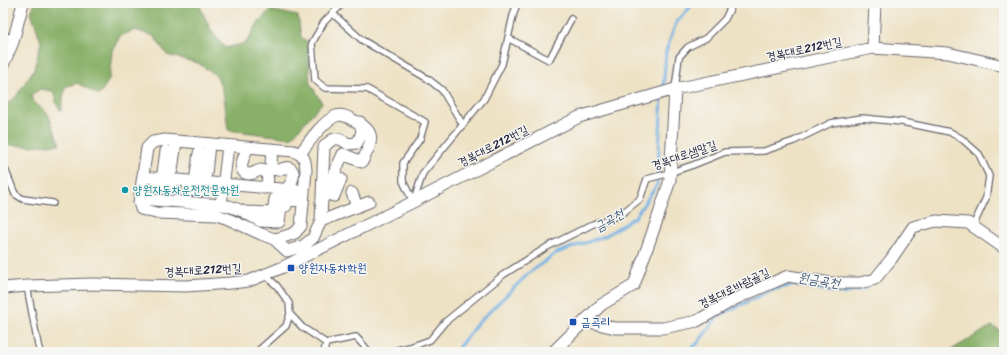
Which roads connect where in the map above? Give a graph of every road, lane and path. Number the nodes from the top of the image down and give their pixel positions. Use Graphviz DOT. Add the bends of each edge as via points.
graph roads {
  1 [pos="23,3"];
  2 [pos="342,3"];
  3 [pos="517,3"];
  4 [pos="733,3"];
  5 [pos="875,3"];
  6 [pos="332,13"];
  7 [pos="571,19"];
  8 [pos="3,34"];
  9 [pos="508,38"];
  10 [pos="13,40"];
  11 [pos="873,48"];
  12 [pos="3,65"];
  13 [pos="1003,65"];
  14 [pos="675,89"];
  15 [pos="360,122"];
  16 [pos="463,125"];
  17 [pos="176,142"];
  18 [pos="209,144"];
  19 [pos="228,146"];
  20 [pos="248,147"];
  21 [pos="273,150"];
  22 [pos="300,154"];
  23 [pos="3,164"];
  24 [pos="183,168"];
  25 [pos="668,174"];
  26 [pos="143,177"];
  27 [pos="223,184"];
  28 [pos="264,188"];
  29 [pos="286,190"];
  30 [pos="352,193"];
  31 [pos="323,198"];
  32 [pos="140,199"];
  33 [pos="303,200"];
  34 [pos="369,202"];
  35 [pos="413,202"];
  36 [pos="53,203"];
  37 [pos="221,205"];
  38 [pos="357,207"];
  39 [pos="321,221"];
  40 [pos="973,226"];
  41 [pos="274,239"];
  42 [pos="1004,248"];
  43 [pos="292,249"];
  44 [pos="295,261"];
  45 [pos="265,275"];
  46 [pos="27,286"];
  47 [pos="3,288"];
  48 [pos="290,314"];
  49 [pos="585,321"];
  50 [pos="326,343"];
  51 [pos="40,352"];
  52 [pos="258,352"];
  53 [pos="324,352"];
  54 [pos="368,352"];
  55 [pos="389,352"];
  56 [pos="553,352"];
  1 -- 10 [label="street"];
  2 -- 6 [label="lane"];
  3 -- 9 [label="lane"];
  4 -- 14 [label="lane" via="725,19 706,38 688,47 679,57"];
  5 -- 11 [label="street"];
  6 -- 16 [label="lane" via="362,40 442,90"];
  6 -- 35 [label="lane" via="312,43 314,80 325,88 367,89 425,122 420,139 403,163 402,180"];
  7 -- 9 [label="lane" via="549,60"];
  8 -- 10 [label="lane"];
  9 -- 16 [label="lane" via="502,64 484,99"];
  10 -- 12 [label="street"];
  11 -- 13 [label="street, 경복대로212번길" via="948,53"];
  11 -- 14 [label="street, 경복대로212번길"];
  14 -- 25 [label="street"];
  14 -- 35 [label="street, 경복대로212번길" via="579,117"];
  15 -- 22 [label="street" via="337,115 316,132"];
  15 -- 31 [label="street" via="362,136 356,143 348,144 336,138 324,147"];
  15 -- 31 [label="street" via="371,134 371,144 362,162 344,154"];
  16 -- 35 [label="lane" via="423,173"];
  17 -- 18 [label="street"];
  17 -- 24 [label="street"];
  17 -- 26 [label="street" via="153,142 147,148"];
  18 -- 19 [label="street"];
  18 -- 24 [label="street"];
  19 -- 20 [label="street"];
  19 -- 27 [label="street"];
  20 -- 21 [label="street"];
  20 -- 28 [label="street" via="242,169 248,174 263,171 268,178"];
  21 -- 22 [label="street" via="294,151"];
  21 -- 29 [label="street" via="270,164 272,167 278,170 286,167 293,171 294,175"];
  22 -- 33 [label="street" via="303,156 306,170"];
  23 -- 36 [label="lane" via="15,194 23,199"];
  24 -- 26 [label="street"];
  24 -- 27 [label="street"];
  25 -- 40 [label="lane, 경복대로샘말길" via="725,152 764,151 831,123 862,118 902,122 950,132 979,154 989,176 986,198"];
  25 -- 49 [label="street" via="670,180 658,220 634,285 601,305"];
  25 -- 55 [label="lane, 경복대로샘말길" via="647,179 640,199 620,215 593,224 547,247 503,275 445,322 430,340"];
  26 -- 32 [label="street"];
  27 -- 28 [label="street"];
  27 -- 37 [label="street"];
  28 -- 29 [label="street"];
  29 -- 33 [label="street"];
  30 -- 38 [label="street"];
  31 -- 39 [label="street"];
  32 -- 37 [label="street"];
  32 -- 41 [label="street" via="141,209 156,213 216,215"];
  33 -- 37 [label="street" via="281,206 279,222 260,221 245,212"];
  33 -- 41 [label="street" via="301,226 295,233"];
  34 -- 38 [label="street"];
  35 -- 44 [label="street, 경복대로212번길"];
  38 -- 39 [label="street"];
  39 -- 43 [label="street" via="313,238 303,246"];
  40 -- 42 [label="street, 경복대로바람골길"];
  40 -- 49 [label="street, 경복대로바람골길" via="968,223 936,221 913,227 875,279 860,283 788,276 735,299 697,321 664,328 615,328"];
  41 -- 43 [label="street" via="287,251"];
  43 -- 44 [label="street"];
  44 -- 45 [label="street, 경복대로212번길"];
  45 -- 46 [label="street, 경복대로212번길" via="249,281 186,286"];
  45 -- 48 [label="lane" via="289,303"];
  46 -- 47 [label="street, 경복대로212번길"];
  46 -- 51 [label="lane"];
  48 -- 50 [label="lane" via="302,327"];
  48 -- 52 [label="lane" via="286,326"];
  49 -- 56 [label="street"];
  50 -- 53 [label="lane"];
  50 -- 54 [label="lane" via="356,337"];
}
